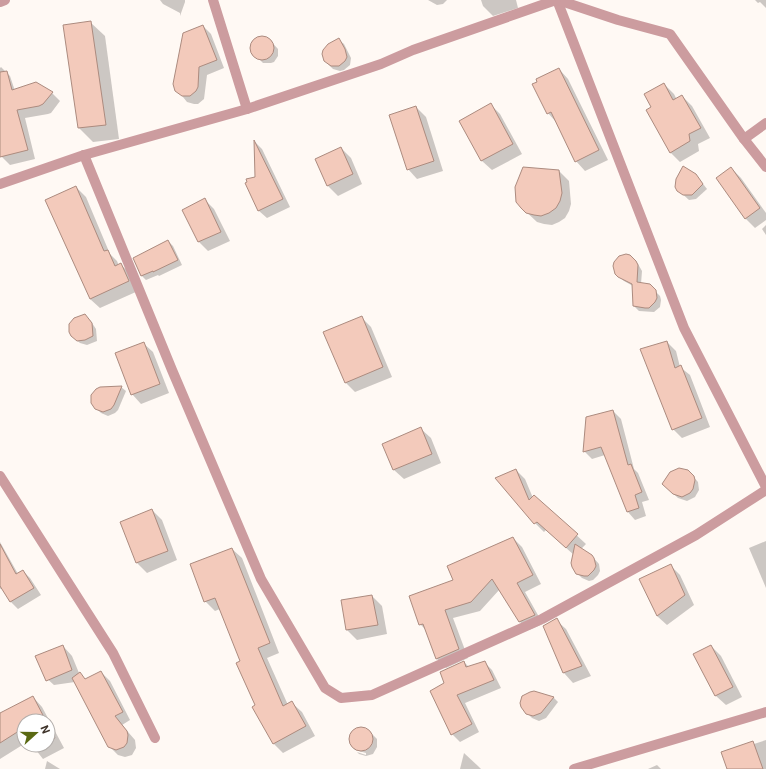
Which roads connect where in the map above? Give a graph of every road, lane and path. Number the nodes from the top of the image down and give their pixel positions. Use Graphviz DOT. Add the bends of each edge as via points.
graph roads {
  1 [pos="5,0"];
  2 [pos="213,0"];
  3 [pos="557,0"];
  4 [pos="0,2"];
  5 [pos="247,109"];
  6 [pos="766,123"];
  7 [pos="744,139"];
  8 [pos="84,155"];
  9 [pos="766,167"];
  10 [pos="0,184"];
  11 [pos="0,476"];
  12 [pos="766,488"];
  13 [pos="766,712"];
  14 [pos="155,738"];
  15 [pos="574,769"];
  1 -- 4 [label="street"];
  2 -- 5 [label="street"];
  3 -- 5 [label="street"];
  3 -- 7 [label="street" via="670,34"];
  3 -- 12 [label="street" via="684,328"];
  5 -- 8 [label="street"];
  6 -- 7 [label="street"];
  7 -- 9 [label="street"];
  8 -- 10 [label="street"];
  8 -- 12 [label="street" via="261,579 325,688 341,698 372,695 542,619 696,536"];
  11 -- 14 [label="street" via="113,652"];
  13 -- 15 [label="street"];
}
